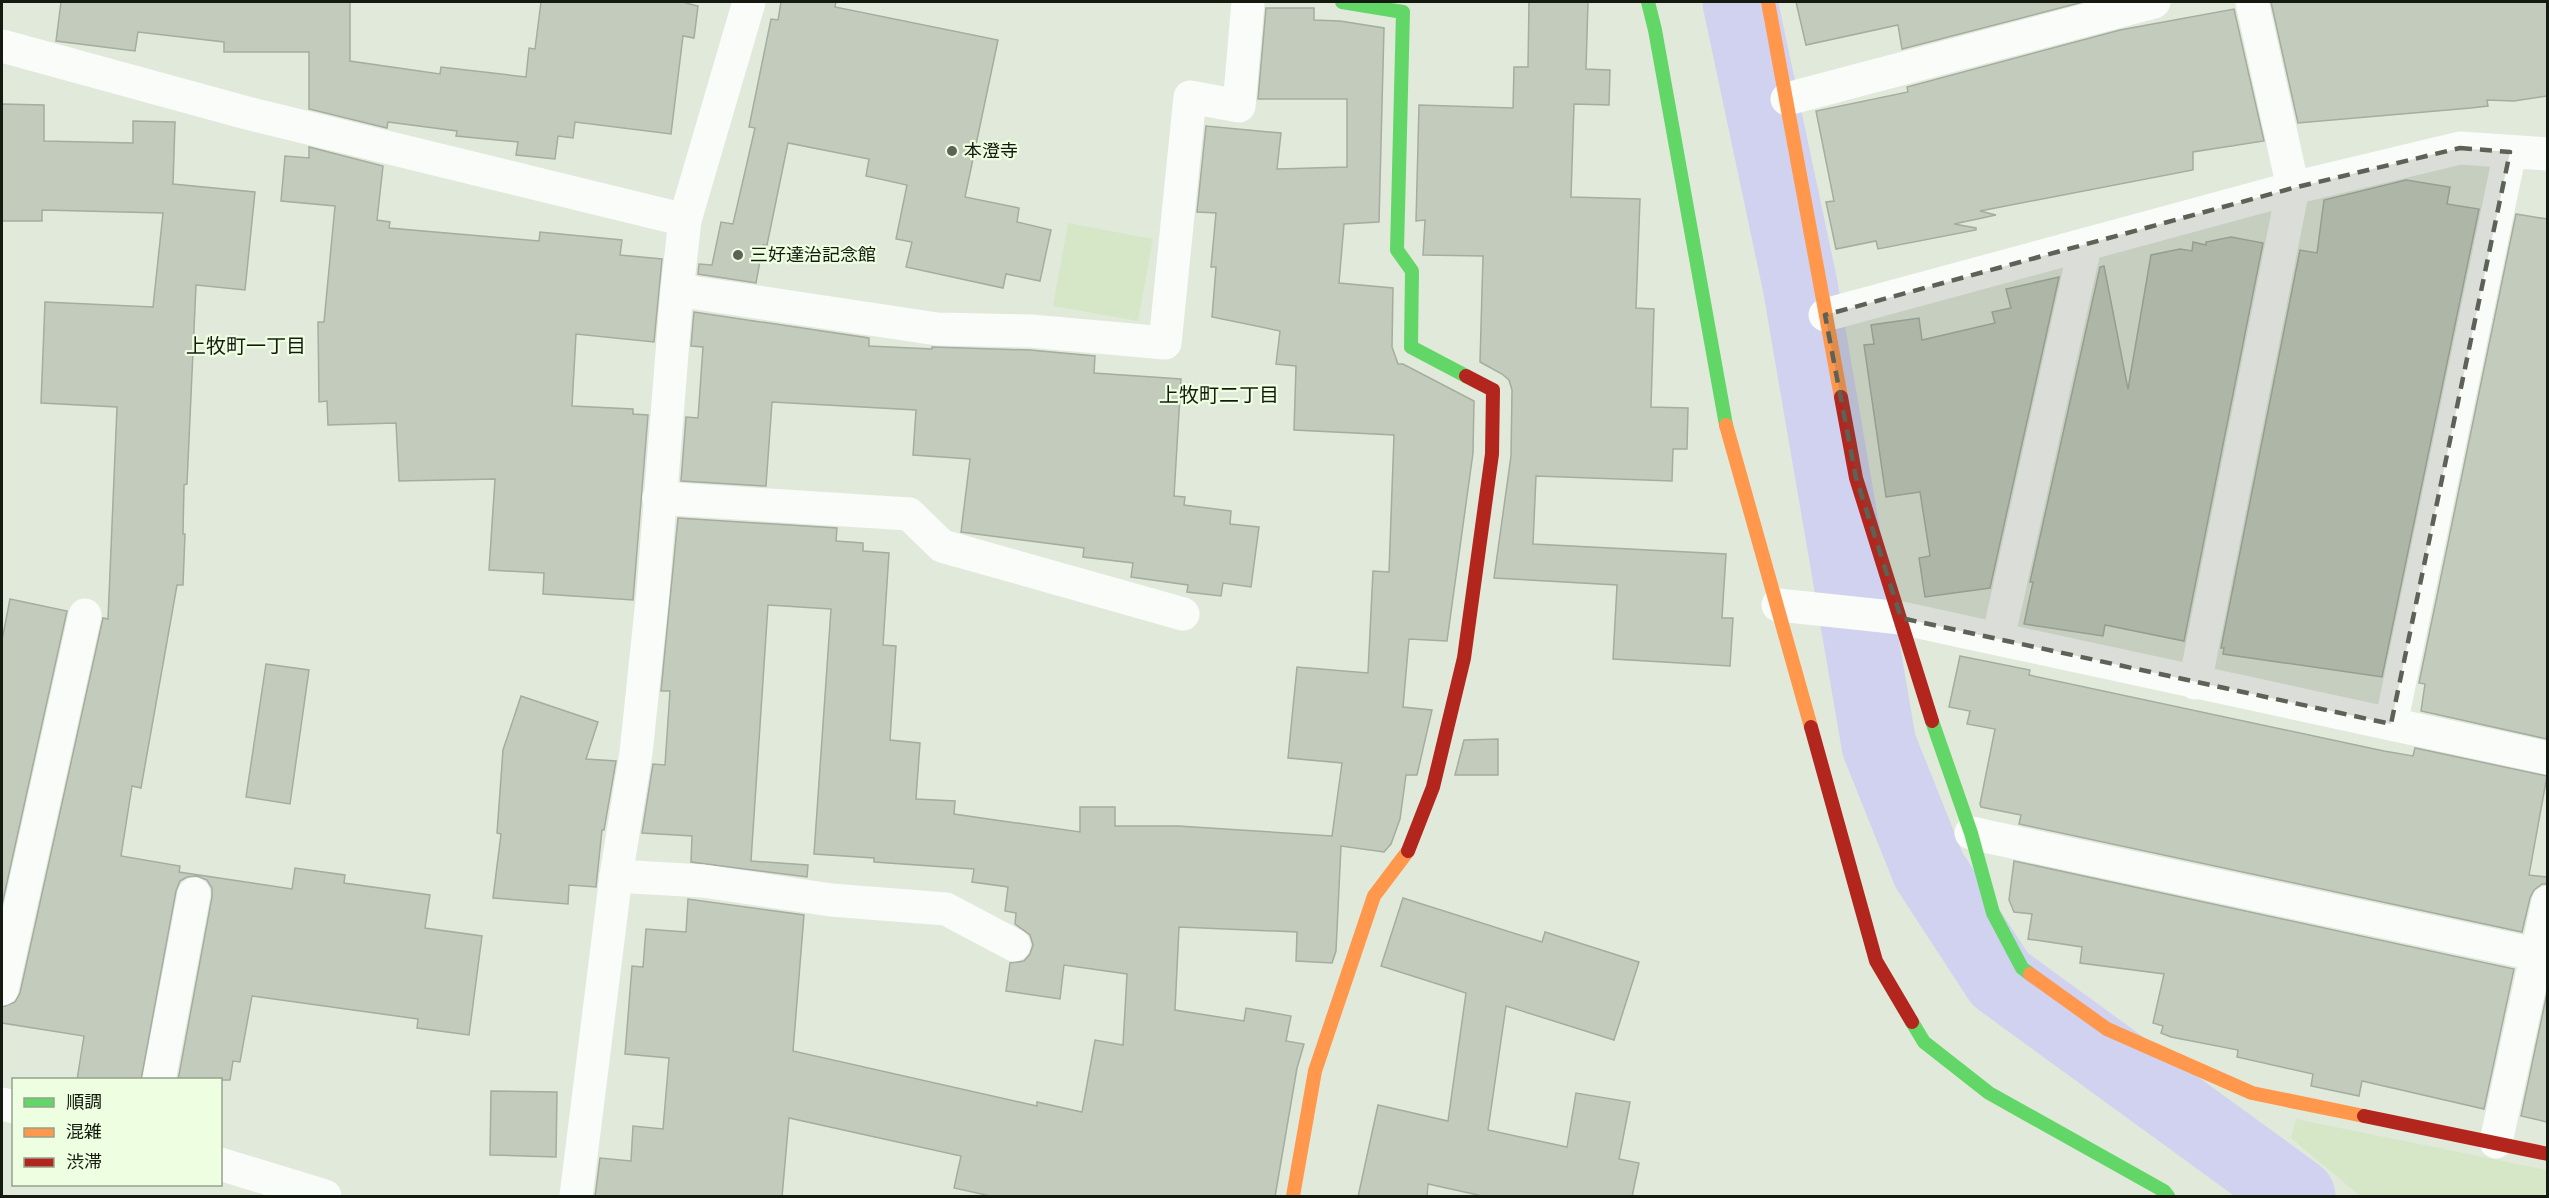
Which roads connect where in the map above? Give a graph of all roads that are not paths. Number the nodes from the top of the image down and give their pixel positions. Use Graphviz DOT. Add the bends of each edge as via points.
graph roads {
  1 [pos="745,2"];
  2 [pos="1248,2"];
  3 [pos="1342,2"];
  4 [pos="1648,2"];
  5 [pos="1768,2"];
  6 [pos="2154,2"];
  7 [pos="2252,2"];
  8 [pos="2,46"];
  9 [pos="1787,99"];
  10 [pos="2510,152"];
  11 [pos="2547,154"];
  12 [pos="2293,188"];
  13 [pos="685,220"];
  14 [pos="2085,246"];
  15 [pos="677,290"];
  16 [pos="1825,315"];
  17 [pos="659,498"];
  18 [pos="1778,605"];
  19 [pos="1183,614"];
  20 [pos="85,615"];
  21 [pos="1901,618"];
  22 [pos="1998,639"];
  23 [pos="2195,683"];
  24 [pos="2391,724"];
  25 [pos="2547,758"];
  26 [pos="1971,833"];
  27 [pos="616,876"];
  28 [pos="194,894"];
  29 [pos="2547,902"];
  30 [pos="1014,945"];
  31 [pos="2542,955"];
  32 [pos="2,989"];
  33 [pos="159,1078"];
  34 [pos="2496,1143"];
  35 [pos="2547,1154"];
  36 [pos="222,1165"];
  37 [pos="325,1197"];
  38 [pos="576,1197"];
  39 [pos="1293,1197"];
  40 [pos="2168,1197"];
  1 -- 13 [label="street"];
  2 -- 15 [label="street" via="1239,105 1190,97 1165,343 1031,331 937,329"];
  3 -- 39 [label="street" via="1403,12 1397,250 1412,272 1411,347 1493,390 1492,454 1464,658 1433,787 1407,853 1374,896 1315,1071"];
  4 -- 18 [label="street" via="1725,422"];
  5 -- 9 [label="street"];
  6 -- 9 [label="street"];
  7 -- 12 [label="street"];
  8 -- 13 [label="street" via="247,112"];
  9 -- 16 [label="street"];
  10 -- 11 [label="street"];
  10 -- 12 [label="street" via="2460,148"];
  10 -- 24 [label="street"];
  12 -- 14 [label="street"];
  12 -- 23 [label="street"];
  13 -- 15 [label="street"];
  14 -- 16 [label="street"];
  14 -- 22 [label="street"];
  15 -- 17 [label="street"];
  16 -- 21 [label="street" via="1856,478"];
  17 -- 19 [label="street" via="909,514 942,546"];
  17 -- 27 [label="street" via="636,753"];
  18 -- 21 [label="street"];
  18 -- 40 [label="street" via="1876,961 1924,1042 1989,1094 2164,1191"];
  20 -- 32 [label="street"];
  21 -- 22 [label="street"];
  21 -- 26 [label="street" via="1945,764"];
  22 -- 23 [label="street"];
  23 -- 24 [label="street"];
  24 -- 25 [label="street"];
  26 -- 31 [label="street"];
  26 -- 34 [label="street" via="1993,913 2022,968 2107,1029 2252,1094"];
  27 -- 30 [label="street" via="703,881 831,900 946,909"];
  27 -- 38 [label="street"];
  28 -- 33 [label="street"];
  29 -- 31 [label="street"];
  31 -- 34 [label="street"];
  34 -- 35 [label="street"];
  36 -- 37 [label="street"];
}
